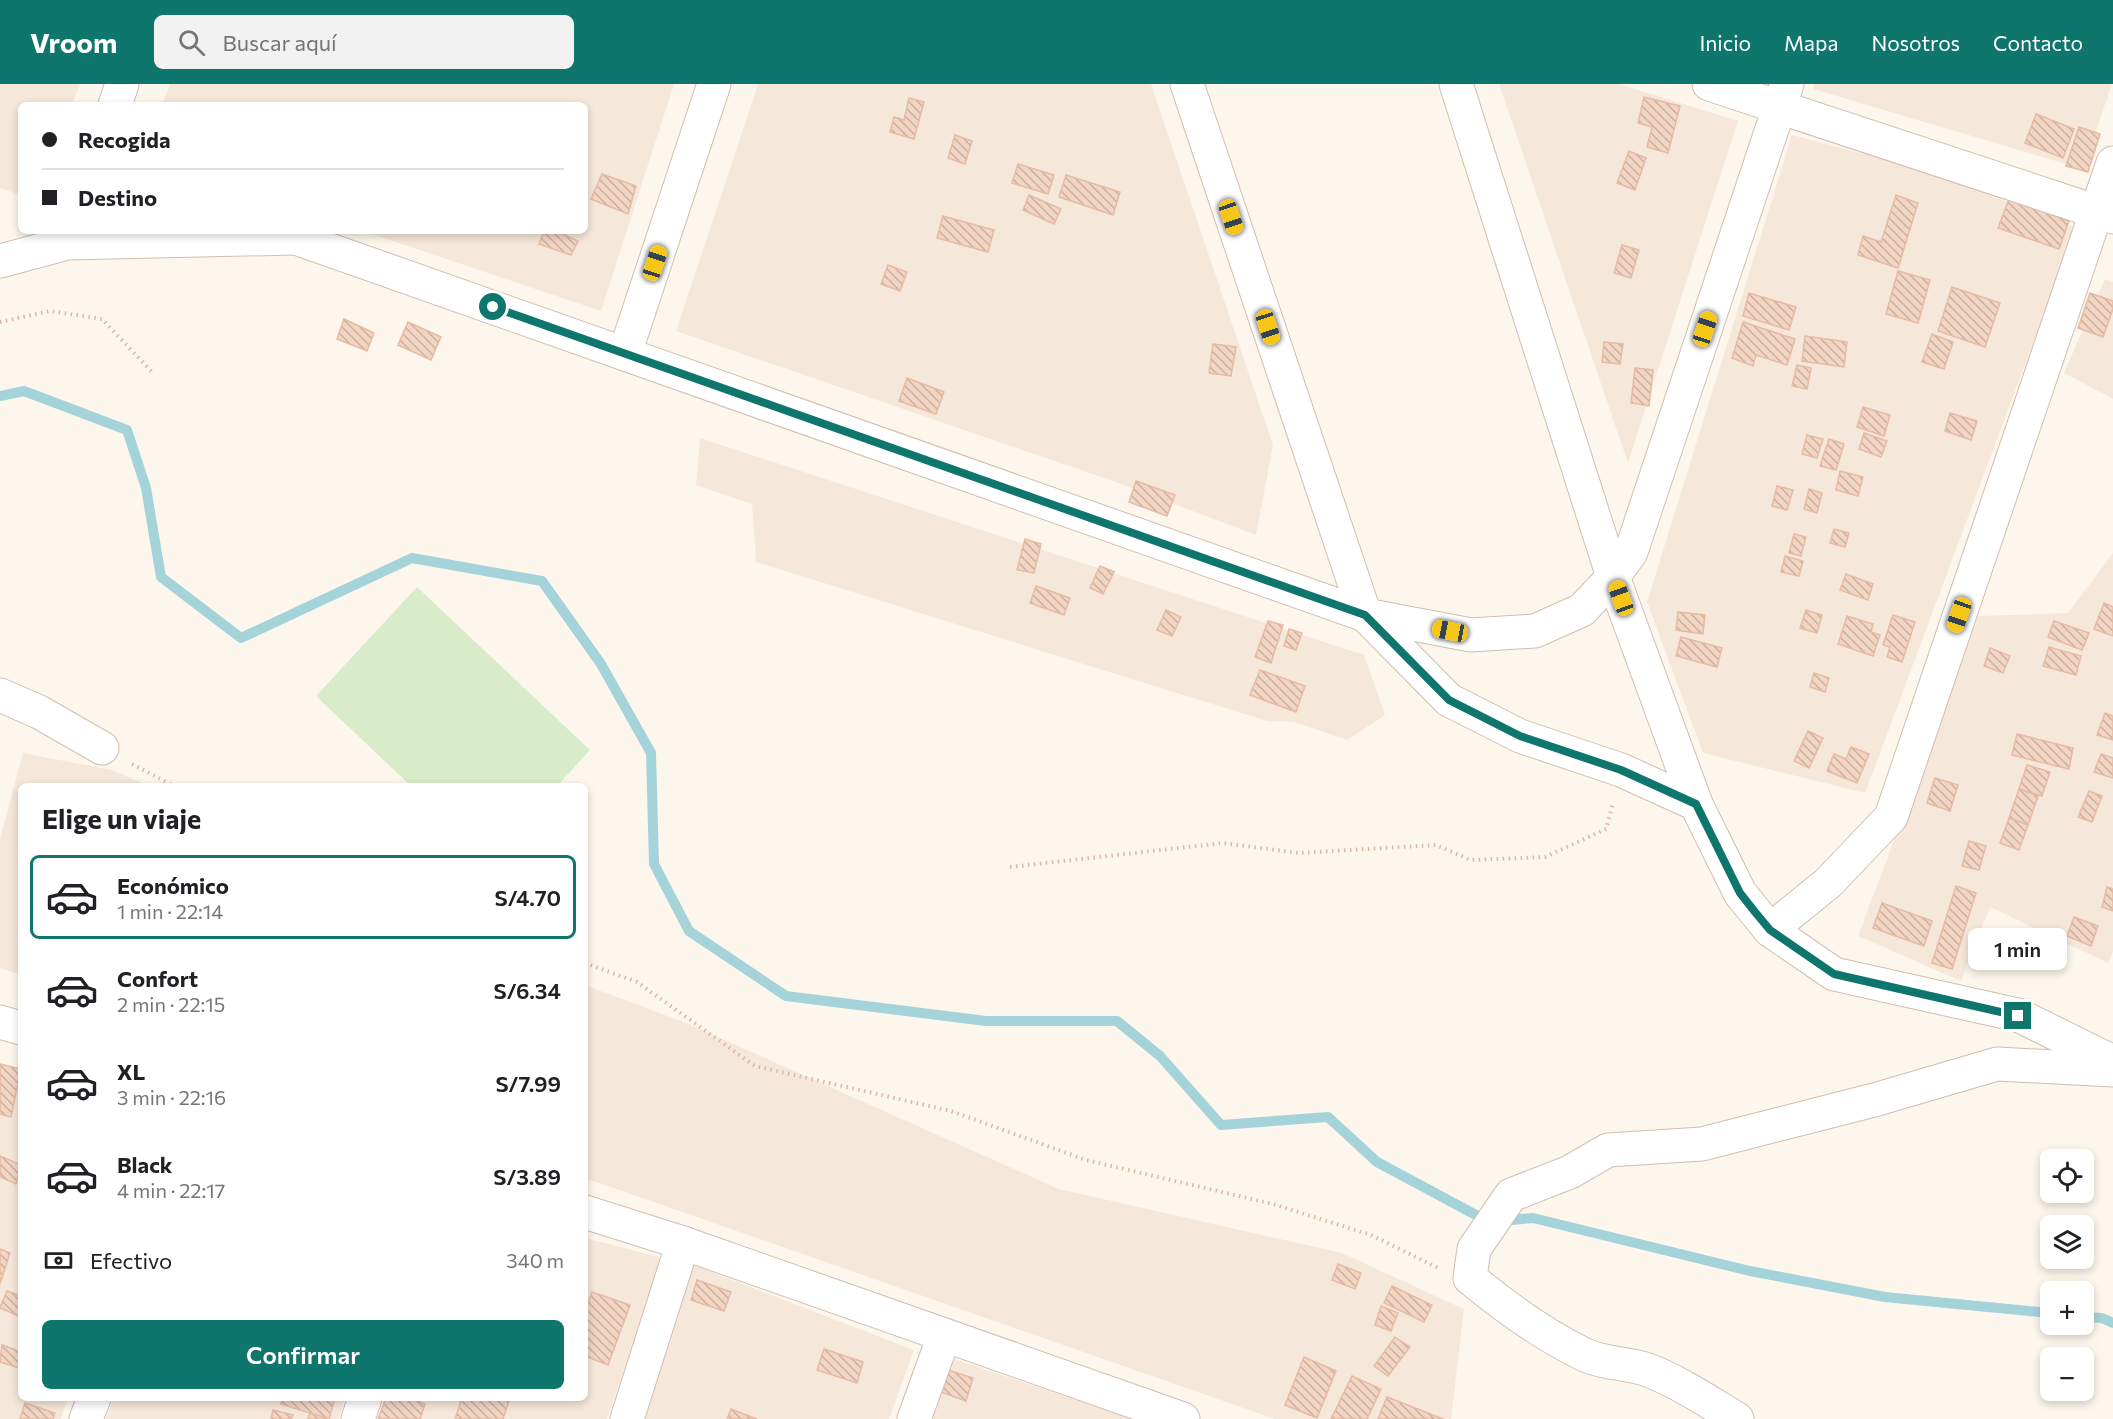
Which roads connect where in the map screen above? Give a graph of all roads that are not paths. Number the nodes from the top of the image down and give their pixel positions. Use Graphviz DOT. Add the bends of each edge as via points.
graph roads {
  1 [pos="122,84"];
  2 [pos="714,84"];
  3 [pos="1187,84"];
  4 [pos="1456,84"];
  5 [pos="1709,84"];
  6 [pos="1783,95"];
  7 [pos="116,102"];
  8 [pos="2113,163"];
  9 [pos="2105,215"];
  10 [pos="286,235"];
  11 [pos="69,237"];
  12 [pos="0,261"];
  13 [pos="625,353"];
  14 [pos="1613,577"];
  15 [pos="1365,615"];
  16 [pos="0,695"];
  17 [pos="102,748"];
  18 [pos="1696,804"];
  19 [pos="1770,930"];
  20 [pos="0,1022"];
  21 [pos="18,1027"];
  22 [pos="2113,1062"];
  23 [pos="2113,1070"];
  24 [pos="588,1213"];
  25 [pos="683,1244"];
  26 [pos="944,1336"];
  27 [pos="93,1401"];
  28 [pos="364,1401"];
  29 [pos="86,1419"];
  30 [pos="358,1419"];
  31 [pos="627,1419"];
  32 [pos="914,1419"];
  33 [pos="1183,1419"];
  34 [pos="1737,1419"];
  1 -- 7 [label="street"];
  2 -- 13 [label="street"];
  3 -- 15 [label="street"];
  4 -- 14 [label="street"];
  5 -- 6 [label="street"];
  6 -- 9 [label="street"];
  6 -- 14 [label="street" via="1631,552"];
  8 -- 9 [label="street"];
  9 -- 19 [label="street" via="1891,817 1828,883"];
  10 -- 11 [label="street"];
  10 -- 13 [label="street"];
  11 -- 12 [label="street"];
  13 -- 15 [label="street"];
  14 -- 15 [label="street" via="1582,610 1535,631 1471,635"];
  14 -- 18 [label="street"];
  15 -- 18 [label="street" via="1449,700 1520,736 1621,770"];
  16 -- 17 [label="street"];
  18 -- 19 [label="street" via="1740,893"];
  19 -- 22 [label="street" via="1834,974 2018,1016"];
  20 -- 21 [label="street"];
  23 -- 34 [label="street" via="1997,1064 1702,1144 1608,1150 1570,1172 1511,1195 1474,1249 1470,1278 1521,1319 1554,1339 1588,1356 1648,1371"];
  24 -- 25 [label="street"];
  25 -- 26 [label="street"];
  25 -- 31 [label="street"];
  26 -- 32 [label="street"];
  26 -- 33 [label="street"];
  27 -- 29 [label="street"];
  28 -- 30 [label="street"];
}
